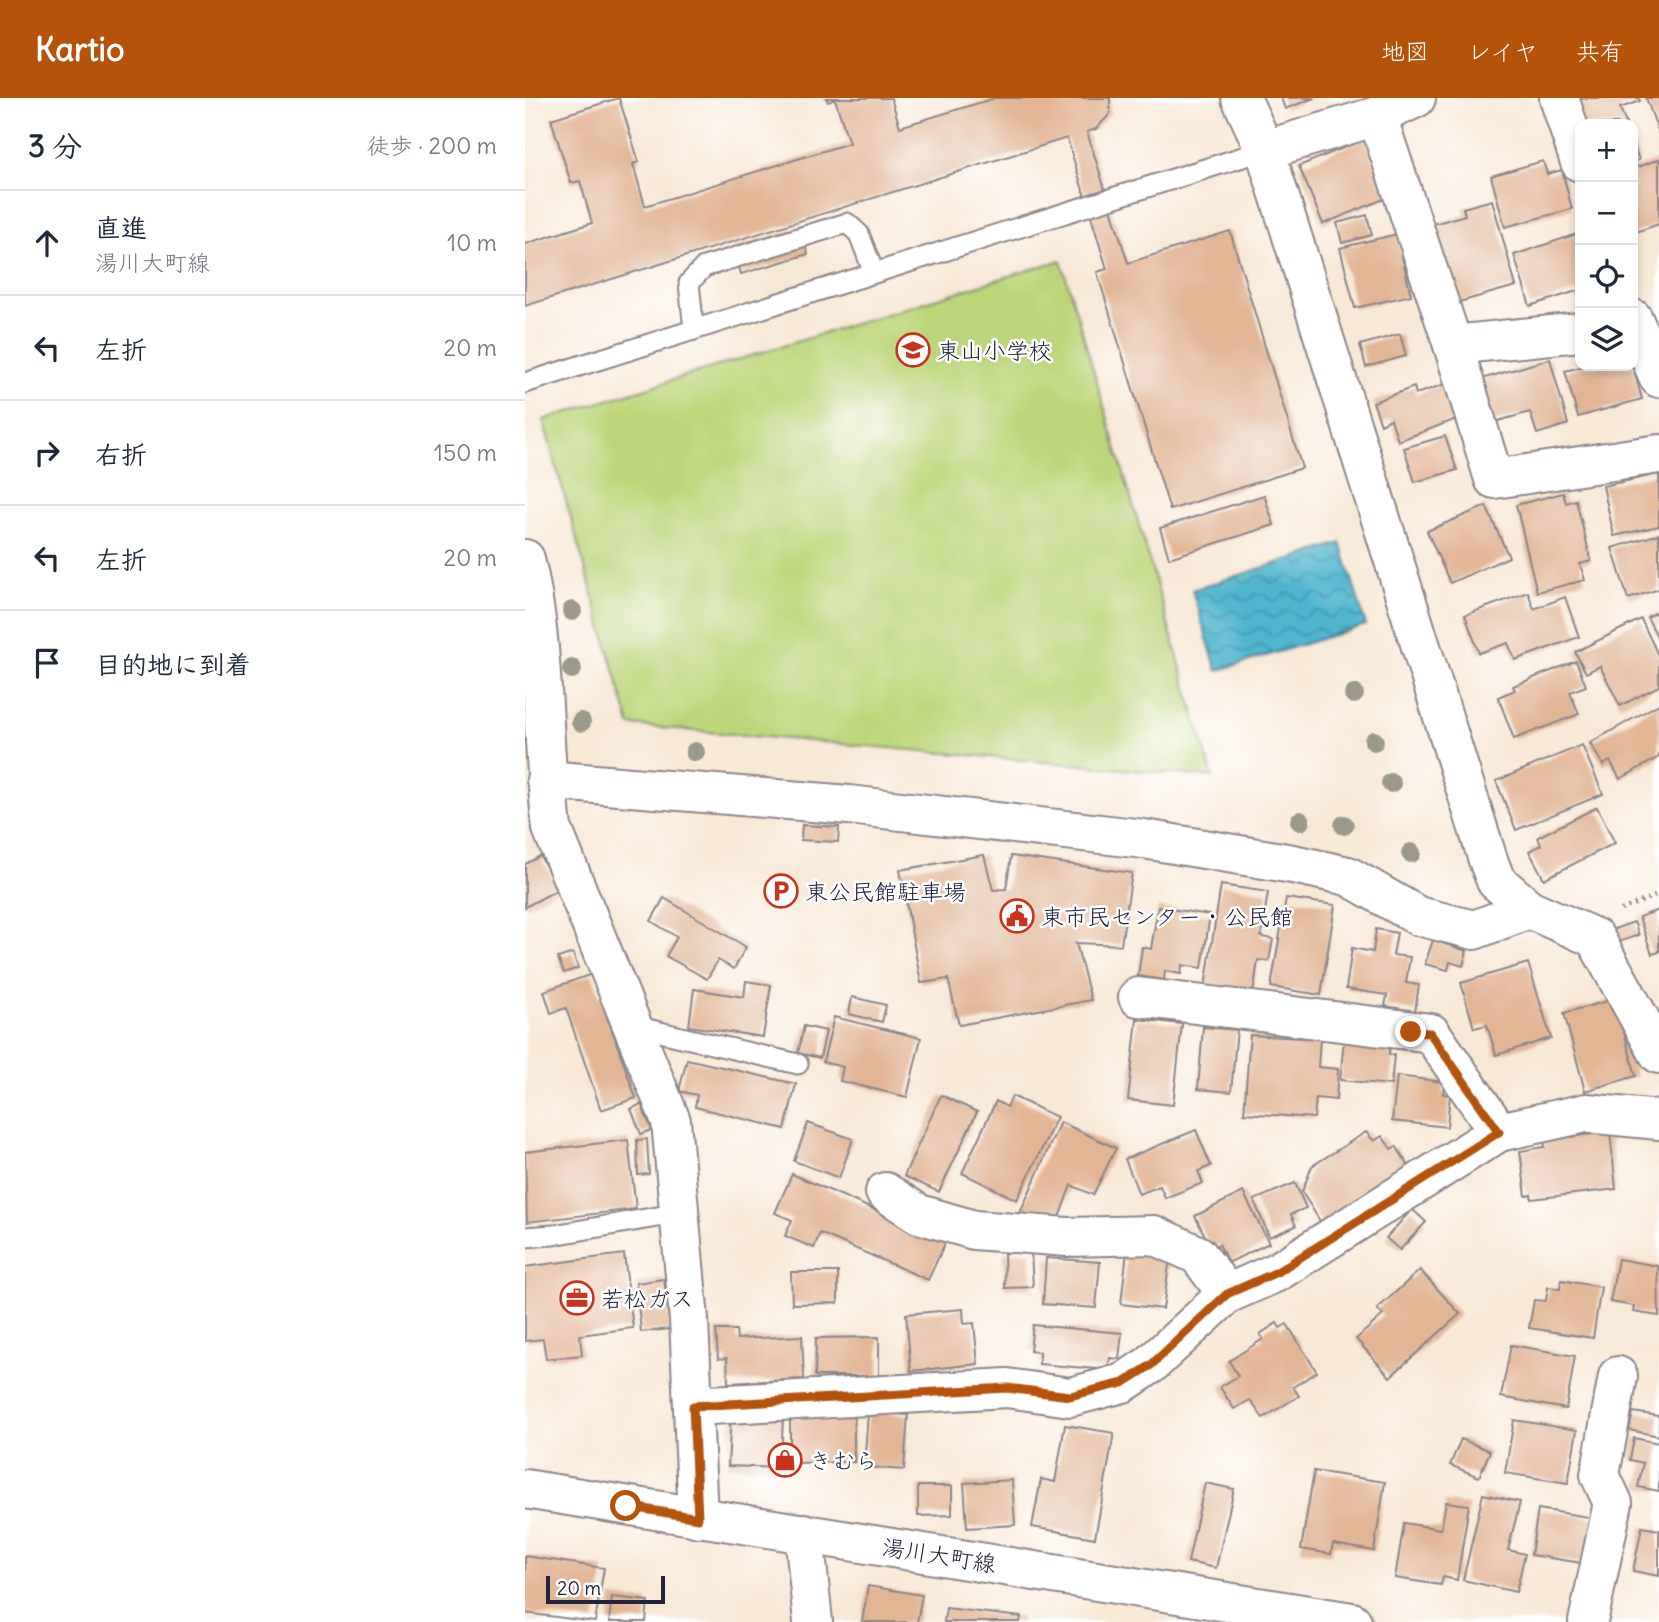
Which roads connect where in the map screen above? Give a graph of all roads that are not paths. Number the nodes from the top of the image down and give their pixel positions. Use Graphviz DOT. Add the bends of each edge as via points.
graph roads {
  1 [pos="1241,98"];
  2 [pos="1559,98"];
  3 [pos="1401,103"];
  4 [pos="1575,147"];
  5 [pos="1265,150"];
  6 [pos="874,273"];
  7 [pos="1640,323"];
  8 [pos="694,330"];
  9 [pos="1575,332"];
  10 [pos="1453,345"];
  11 [pos="1659,378"];
  12 [pos="525,383"];
  13 [pos="1659,454"];
  14 [pos="525,559"];
  15 [pos="546,780"];
  16 [pos="535,826"];
  17 [pos="1529,909"];
  18 [pos="1138,997"];
  19 [pos="634,1026"];
  20 [pos="1659,1054"];
  21 [pos="798,1064"];
  22 [pos="1659,1120"];
  23 [pos="1499,1132"];
  24 [pos="885,1192"];
  25 [pos="680,1213"];
  26 [pos="525,1237"];
  27 [pos="1227,1294"];
  28 [pos="1618,1376"];
  29 [pos="693,1406"];
  30 [pos="525,1489"];
  31 [pos="698,1518"];
  32 [pos="804,1533"];
  33 [pos="813,1622"];
  34 [pos="1352,1622"];
  35 [pos="1588,1622"];
  1 -- 5 [label="street"];
  2 -- 4 [label="street"];
  3 -- 5 [label="street"];
  3 -- 10 [label="street"];
  5 -- 6 [label="lane"];
  5 -- 17 [label="street" via="1488,860 1496,881"];
  6 -- 8 [label="lane"];
  6 -- 8 [label="lane" via="859,234 847,223 704,267 689,283"];
  7 -- 11 [label="street"];
  8 -- 12 [label="lane"];
  9 -- 10 [label="street"];
  10 -- 13 [label="street" via="1494,479"];
  14 -- 15 [label="street" via="534,598"];
  15 -- 16 [label="street"];
  15 -- 17 [label="street" via="849,805 1144,839 1348,876 1418,916 1474,930"];
  16 -- 19 [label="street"];
  17 -- 20 [label="street" via="1595,938"];
  18 -- 23 [label="street" via="1430,1033"];
  19 -- 21 [label="lane"];
  19 -- 25 [label="street" via="671,1121"];
  22 -- 23 [label="street" via="1586,1113"];
  23 -- 27 [label="street" via="1277,1272"];
  24 -- 27 [label="street" via="919,1214 974,1230 1067,1237 1154,1235 1198,1255"];
  25 -- 26 [label="lane"];
  25 -- 29 [label="street"];
  27 -- 29 [label="street" via="1150,1366 1123,1383 1070,1396 1007,1388"];
  28 -- 35 [label="street" via="1600,1475 1613,1503"];
  29 -- 31 [label="street"];
  30 -- 31 [label="street, 湯川大町線"];
  31 -- 32 [label="street, 湯川大町線"];
  32 -- 33 [label="street"];
  32 -- 34 [label="street, 湯川大町線"];
}
